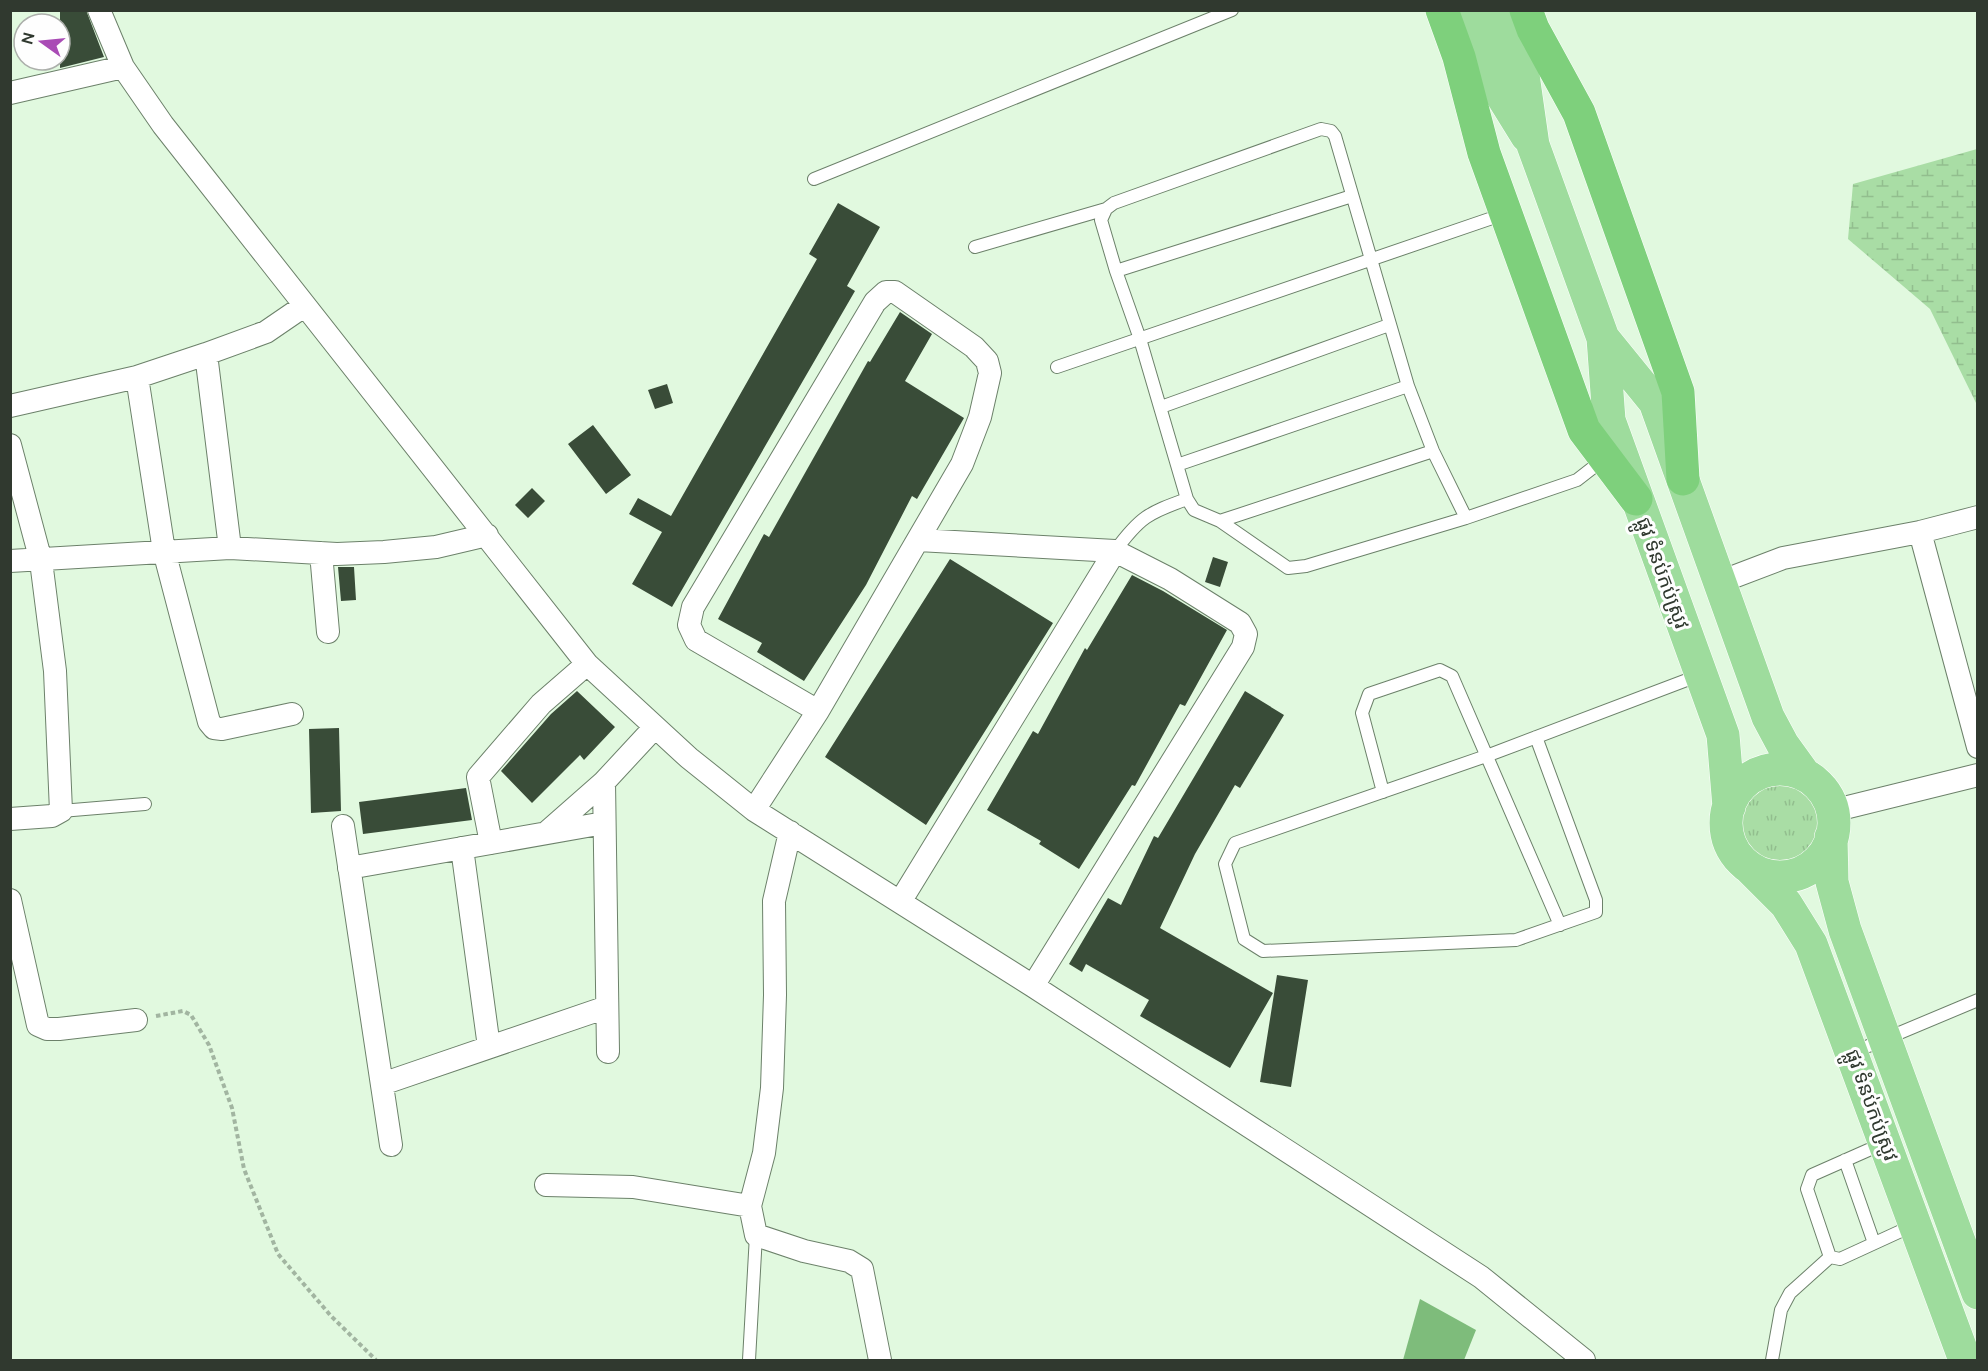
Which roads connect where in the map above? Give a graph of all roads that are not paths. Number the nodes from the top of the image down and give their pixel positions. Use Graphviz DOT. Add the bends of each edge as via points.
graph roads {
  1 [pos="99,10"];
  2 [pos="1232,10"];
  3 [pos="1442,10"];
  4 [pos="1468,10"];
  5 [pos="1499,10"];
  6 [pos="1526,10"];
  7 [pos="123,67"];
  8 [pos="10,93"];
  9 [pos="1533,145"];
  10 [pos="814,179"];
  11 [pos="1352,195"];
  12 [pos="1106,209"];
  13 [pos="1505,214"];
  14 [pos="975,248"];
  15 [pos="1372,258"];
  16 [pos="1116,270"];
  17 [pos="304,306"];
  18 [pos="1389,325"];
  19 [pos="1603,338"];
  20 [pos="1140,339"];
  21 [pos="206,354"];
  22 [pos="1058,367"];
  23 [pos="137,376"];
  24 [pos="1408,386"];
  25 [pos="10,406"];
  26 [pos="1161,407"];
  27 [pos="10,445"];
  28 [pos="1432,451"];
  29 [pos="1605,458"];
  30 [pos="1177,465"];
  31 [pos="1683,479"];
  32 [pos="1187,499"];
  33 [pos="1636,499"];
  34 [pos="1466,518"];
  35 [pos="1977,518"];
  36 [pos="1220,521"];
  37 [pos="1920,532"];
  38 [pos="487,535"];
  39 [pos="918,540"];
  40 [pos="230,548"];
  41 [pos="164,551"];
  42 [pos="1115,551"];
  43 [pos="321,553"];
  44 [pos="10,561"];
  45 [pos="41,561"];
  46 [pos="1720,582"];
  47 [pos="328,632"];
  48 [pos="587,664"];
  49 [pos="1701,675"];
  50 [pos="818,711"];
  51 [pos="292,714"];
  52 [pos="655,727"];
  53 [pos="1536,737"];
  54 [pos="1977,747"];
  55 [pos="1489,756"];
  56 [pos="1804,774"];
  57 [pos="1977,775"];
  58 [pos="604,782"];
  59 [pos="1383,792"];
  60 [pos="145,804"];
  61 [pos="1729,807"];
  62 [pos="754,810"];
  63 [pos="61,811"];
  64 [pos="10,819"];
  65 [pos="604,823"];
  66 [pos="1832,824"];
  67 [pos="343,826"];
  68 [pos="790,832"];
  69 [pos="546,833"];
  70 [pos="491,843"];
  71 [pos="462,848"];
  72 [pos="1749,867"];
  73 [pos="349,868"];
  74 [pos="10,900"];
  75 [pos="900,902"];
  76 [pos="1560,924"];
  77 [pos="1033,986"];
  78 [pos="1977,999"];
  79 [pos="608,1007"];
  80 [pos="136,1020"];
  81 [pos="1885,1039"];
  82 [pos="489,1047"];
  83 [pos="608,1052"];
  84 [pos="1852,1052"];
  85 [pos="382,1084"];
  86 [pos="1886,1142"];
  87 [pos="391,1145"];
  88 [pos="1845,1160"];
  89 [pos="546,1185"];
  90 [pos="750,1206"];
  91 [pos="1915,1224"];
  92 [pos="756,1235"];
  93 [pos="1874,1243"];
  94 [pos="1830,1257"];
  95 [pos="1977,1293"];
  96 [pos="749,1360"];
  97 [pos="880,1360"];
  98 [pos="1584,1360"];
  99 [pos="1772,1360"];
  100 [pos="1965,1360"];
  1 -- 7 [label="street"];
  2 -- 10 [label="lane"];
  3 -- 13 [label="highway"];
  4 -- 9 [label="main road, ផ្លូវ ទំនប់កប់ស្រូវ" via="1496,86"];
  5 -- 9 [label="main road, ផ្លូវ ទំនប់កប់ស្រូវ" via="1523,75"];
  6 -- 31 [label="highway" via="1579,113 1678,392"];
  7 -- 8 [label="street"];
  7 -- 17 [label="street" via="163,125"];
  9 -- 19 [label="main road, ផ្លូវ ទំនប់កប់ស្រូវ"];
  11 -- 12 [label="lane" via="1335,136 1321,129"];
  11 -- 15 [label="lane"];
  11 -- 16 [label="lane"];
  12 -- 14 [label="lane"];
  12 -- 16 [label="lane" via="1101,219"];
  13 -- 15 [label="lane"];
  13 -- 29 [label="highway" via="1584,430"];
  15 -- 18 [label="lane"];
  15 -- 20 [label="lane"];
  16 -- 20 [label="lane"];
  17 -- 21 [label="street" via="266,332"];
  17 -- 38 [label="street"];
  18 -- 24 [label="lane"];
  18 -- 26 [label="lane"];
  19 -- 31 [label="main road, ផ្លូវ ទំនប់កប់ស្រូវ" via="1656,402"];
  19 -- 33 [label="main road, ផ្លូវ ទំនប់កប់ស្រូវ" via="1609,420"];
  20 -- 22 [label="lane"];
  20 -- 26 [label="lane"];
  21 -- 23 [label="street"];
  21 -- 40 [label="street"];
  23 -- 25 [label="street"];
  23 -- 41 [label="street"];
  24 -- 28 [label="lane"];
  24 -- 30 [label="lane"];
  26 -- 30 [label="lane"];
  27 -- 45 [label="street"];
  28 -- 34 [label="lane"];
  28 -- 36 [label="lane"];
  29 -- 33 [label="highway"];
  29 -- 34 [label="lane" via="1577,480"];
  30 -- 32 [label="lane"];
  31 -- 46 [label="main road, ផ្លូវ ទំនប់កប់ស្រូវ"];
  32 -- 36 [label="lane" via="1194,510"];
  32 -- 42 [label="lane" via="1152,512 1136,523"];
  33 -- 49 [label="main road, ផ្លូវ ទំនប់កប់ស្រូវ"];
  34 -- 36 [label="lane" via="1288,568"];
  35 -- 37 [label="street"];
  37 -- 46 [label="street" via="1783,558"];
  37 -- 54 [label="street"];
  38 -- 43 [label="street" via="436,547"];
  38 -- 48 [label="street"];
  39 -- 42 [label="street"];
  39 -- 50 [label="street"];
  39 -- 50 [label="street" via="962,464 980,417 990,374 987,361 974,347 895,292 886,292 875,302 699,597 688,625 696,640"];
  40 -- 41 [label="street"];
  40 -- 43 [label="street"];
  41 -- 45 [label="street"];
  41 -- 51 [label="street" via="209,722 222,729"];
  42 -- 75 [label="street"];
  42 -- 77 [label="street" via="1170,579 1240,623 1246,634 1243,647"];
  43 -- 47 [label="street"];
  44 -- 45 [label="street"];
  45 -- 63 [label="street" via="55,671"];
  46 -- 56 [label="main road, ផ្លូវ ទំនប់កប់ស្រូវ" via="1768,717"];
  48 -- 52 [label="street"];
  48 -- 70 [label="street" via="542,704 478,777"];
  49 -- 53 [label="lane"];
  49 -- 61 [label="main road, ផ្លូវ ទំនប់កប់ស្រូវ" via="1723,735"];
  50 -- 62 [label="street"];
  52 -- 58 [label="street"];
  52 -- 62 [label="street"];
  53 -- 55 [label="lane"];
  53 -- 76 [label="lane" via="1598,907 1596,912"];
  55 -- 59 [label="lane"];
  55 -- 59 [label="lane" via="1452,676 1440,670 1370,694 1362,713"];
  55 -- 76 [label="lane"];
  56 -- 61 [label="main road" via="1778,769 1764,771 1742,785"];
  56 -- 66 [label="main road" via="1826,793"];
  57 -- 66 [label="street"];
  58 -- 65 [label="street"];
  58 -- 69 [label="street"];
  59 -- 76 [label="lane" via="1235,843 1225,864 1244,939 1263,951 1516,940"];
  60 -- 63 [label="lane"];
  61 -- 72 [label="main road" via="1728,834 1733,848"];
  62 -- 68 [label="street"];
  63 -- 64 [label="street" via="52,816"];
  65 -- 69 [label="street"];
  65 -- 79 [label="street"];
  66 -- 72 [label="main road" via="1821,859 1800,874 1778,878"];
  66 -- 81 [label="main road, ផ្លូវ ទំនប់កប់ស្រូវ" via="1832,882"];
  67 -- 73 [label="street"];
  68 -- 75 [label="street"];
  68 -- 90 [label="street" via="774,901 772,1088 764,1153"];
  69 -- 70 [label="street"];
  70 -- 71 [label="street"];
  71 -- 73 [label="street"];
  71 -- 82 [label="street"];
  72 -- 84 [label="main road, ផ្លូវ ទំនប់កប់ស្រូវ" via="1786,904 1811,944"];
  73 -- 85 [label="street"];
  74 -- 80 [label="street" via="38,1025 59,1029"];
  75 -- 77 [label="street"];
  77 -- 98 [label="street" via="1481,1277"];
  78 -- 81 [label="lane"];
  79 -- 82 [label="street"];
  79 -- 83 [label="street"];
  81 -- 84 [label="lane"];
  81 -- 95 [label="main road, ផ្លូវ ទំនប់កប់ស្រូវ"];
  82 -- 85 [label="street"];
  84 -- 86 [label="main road, ផ្លូវ ទំនប់កប់ស្រូវ"];
  85 -- 87 [label="street"];
  86 -- 88 [label="lane"];
  86 -- 91 [label="main road, ផ្លូវ ទំនប់កប់ស្រូវ"];
  88 -- 93 [label="lane"];
  88 -- 94 [label="lane" via="1812,1175 1807,1190"];
  89 -- 90 [label="street" via="633,1187"];
  90 -- 92 [label="street"];
  91 -- 93 [label="lane"];
  91 -- 100 [label="main road, ផ្លូវ ទំនប់កប់ស្រូវ"];
  92 -- 96 [label="lane"];
  92 -- 97 [label="street" via="849,1261 862,1269"];
  93 -- 94 [label="lane" via="1840,1259"];
  94 -- 99 [label="lane" via="1790,1293 1781,1310"];
}
